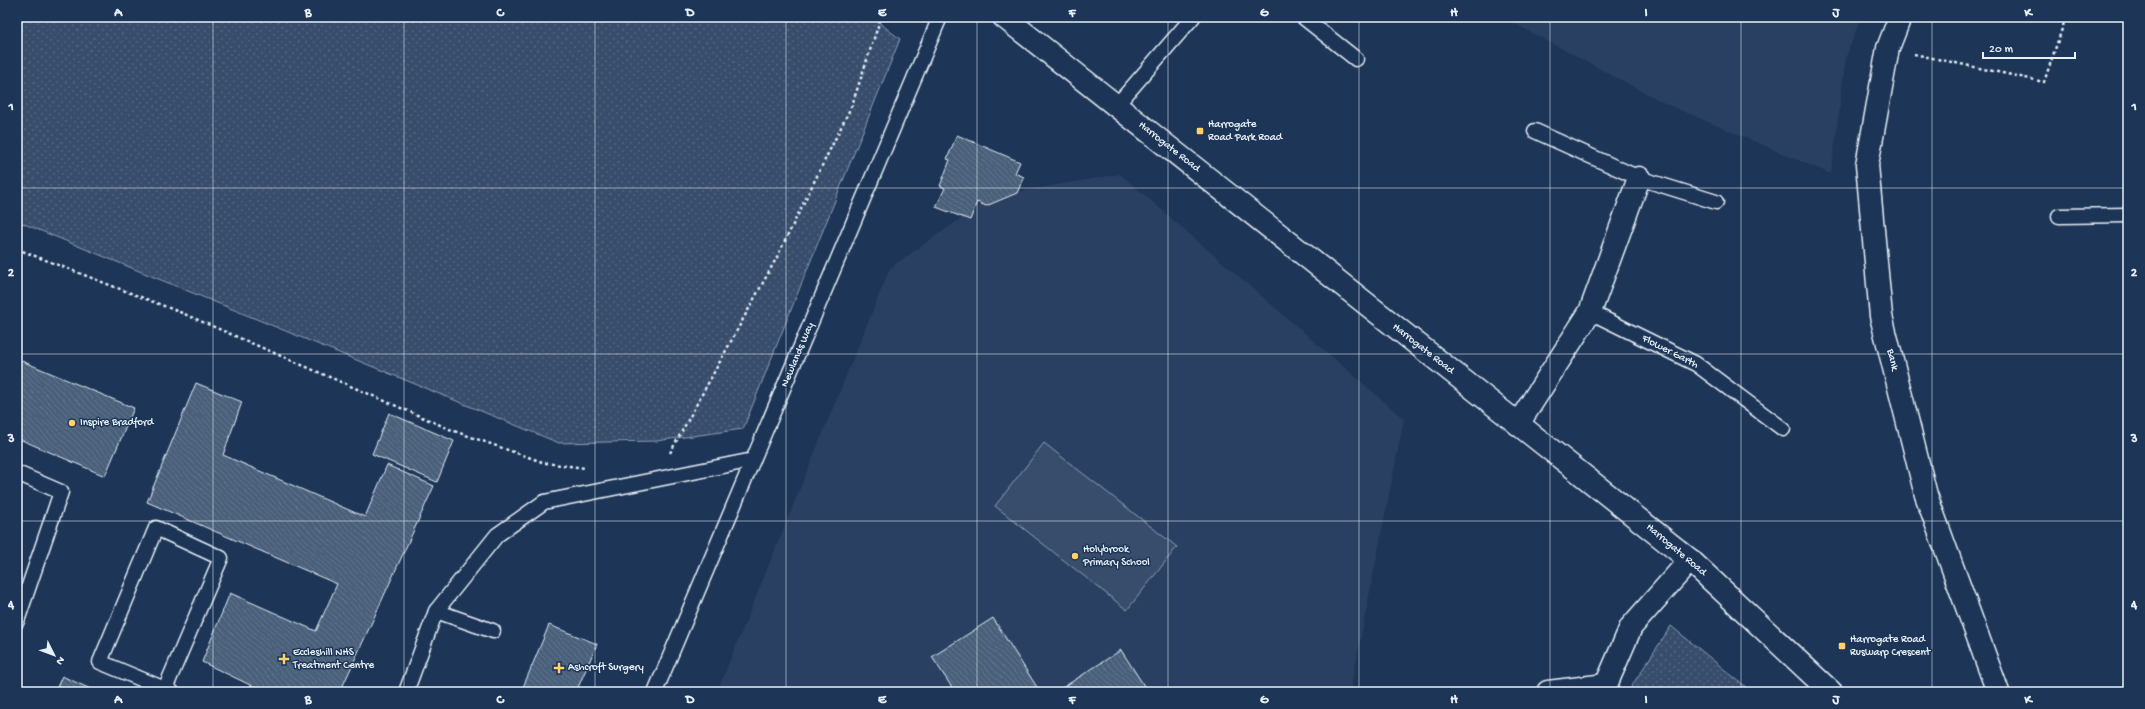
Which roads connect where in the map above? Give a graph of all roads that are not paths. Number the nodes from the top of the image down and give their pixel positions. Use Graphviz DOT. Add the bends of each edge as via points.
graph roads {
  1 [pos="940,17"];
  2 [pos="1004,17"];
  3 [pos="1193,17"];
  4 [pos="1303,17"];
  5 [pos="1900,17"];
  6 [pos="1356,59"];
  7 [pos="1116,106"];
  8 [pos="1535,131"];
  9 [pos="1639,178"];
  10 [pos="1716,202"];
  11 [pos="2128,215"];
  12 [pos="2059,216"];
  13 [pos="1590,312"];
  14 [pos="1518,424"];
  15 [pos="1783,429"];
  16 [pos="753,460"];
  17 [pos="17,473"];
  18 [pos="1690,560"];
  19 [pos="436,611"];
  20 [pos="17,621"];
  21 [pos="494,631"];
  22 [pos="1606,689"];
  23 [pos="169,690"];
  24 [pos="406,692"];
  25 [pos="655,692"];
  26 [pos="1548,692"];
  27 [pos="1831,692"];
  28 [pos="1998,692"];
  1 -- 16 [label="lane, Newlands Way"];
  2 -- 7 [label="main road, Harrogate Road"];
  3 -- 7 [label="lane"];
  4 -- 6 [label="lane"];
  5 -- 28 [label="main road, Bank" via="1888,48 1867,165 1881,316 1926,495"];
  7 -- 14 [label="main road, Harrogate Road"];
  8 -- 9 [label="lane"];
  9 -- 10 [label="lane"];
  9 -- 13 [label="main road"];
  11 -- 12 [label="lane"];
  13 -- 14 [label="main road"];
  13 -- 15 [label="lane, Flower Garth" via="1696,364"];
  14 -- 18 [label="main road, Harrogate Road"];
  16 -- 19 [label="lane" via="544,502 498,535"];
  16 -- 25 [label="lane, Newlands Way"];
  17 -- 20 [label="lane" via="61,492"];
  18 -- 22 [label="main road" via="1631,627"];
  18 -- 27 [label="main road, Harrogate Road"];
  19 -- 21 [label="lane"];
  19 -- 24 [label="lane"];
  22 -- 26 [label="main road"];
  23 -- 23 [label="lane" via="221,558 156,528 100,662"];
}
